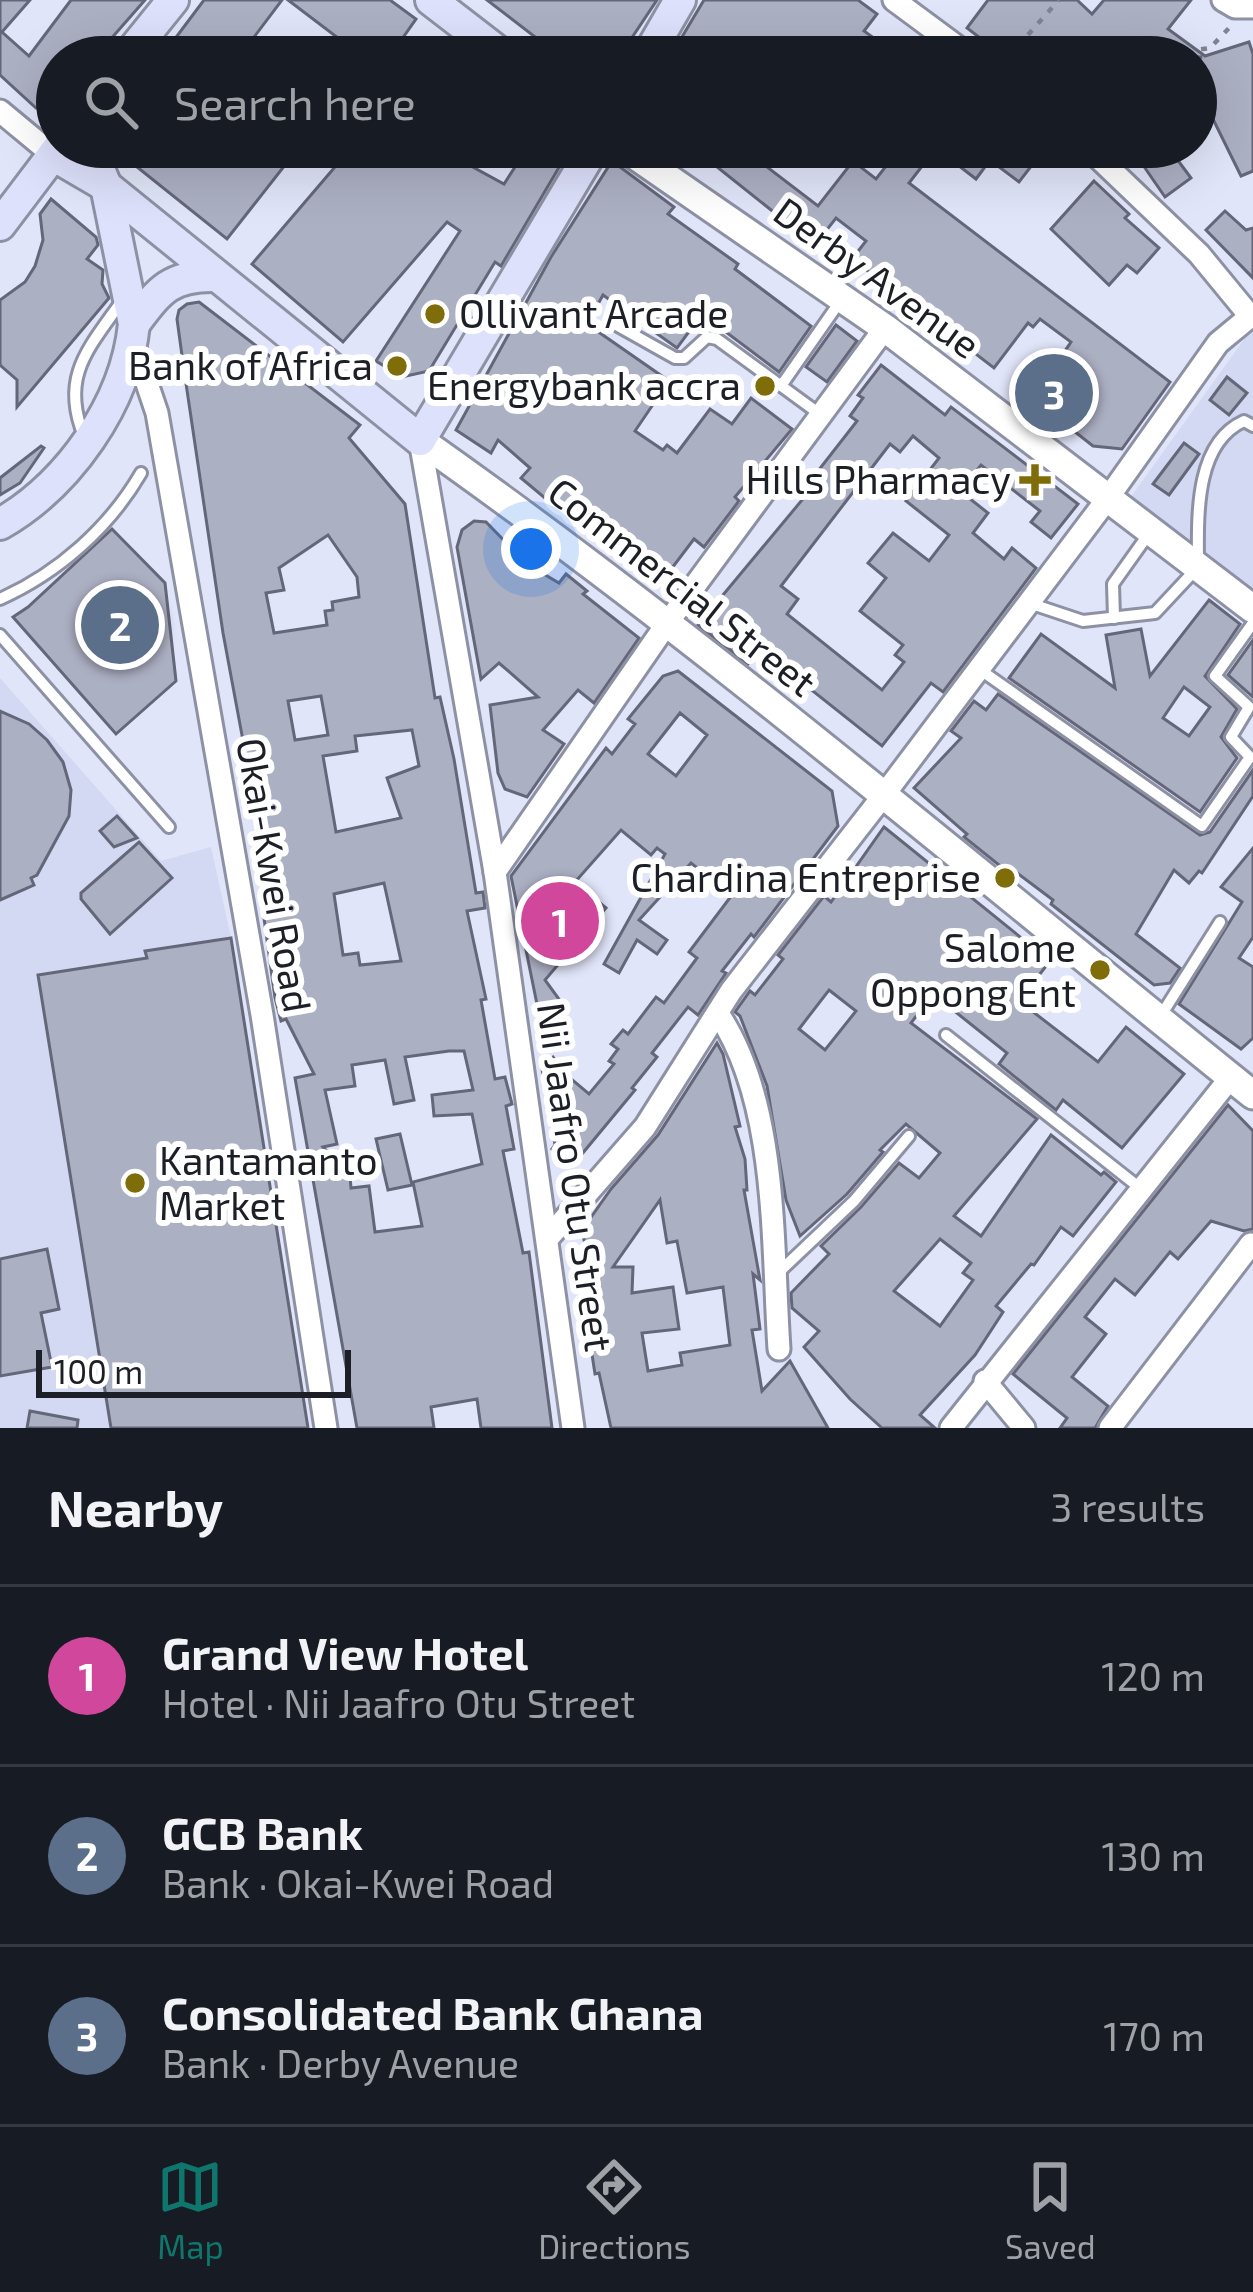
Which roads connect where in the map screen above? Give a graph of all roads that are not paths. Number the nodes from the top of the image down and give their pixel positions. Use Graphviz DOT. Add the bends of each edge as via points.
graph roads {
  1 [pos="173,0"];
  2 [pos="431,0"];
  3 [pos="680,0"];
  4 [pos="894,0"];
  5 [pos="1223,0"];
  6 [pos="1252,4"];
  7 [pos="144,36"];
  8 [pos="478,36"];
  9 [pos="659,36"];
  10 [pos="943,36"];
  11 [pos="0,111"];
  12 [pos="36,137"];
  13 [pos="43,168"];
  14 [pos="80,168"];
  15 [pos="99,168"];
  16 [pos="582,168"];
  17 [pos="654,168"];
  18 [pos="1109,168"];
  19 [pos="106,186"];
  20 [pos="0,225"];
  21 [pos="216,276"];
  22 [pos="128,292"];
  23 [pos="843,297"];
  24 [pos="1251,315"];
  25 [pos="618,326"];
  26 [pos="885,328"];
  27 [pos="133,332"];
  28 [pos="781,386"];
  29 [pos="821,415"];
  30 [pos="1253,426"];
  31 [pos="420,440"];
  32 [pos="87,445"];
  33 [pos="141,473"];
  34 [pos="1108,498"];
  35 [pos="0,524"];
  36 [pos="1150,532"];
  37 [pos="1198,567"];
  38 [pos="0,599"];
  39 [pos="1029,603"];
  40 [pos="1253,609"];
  41 [pos="1114,618"];
  42 [pos="668,622"];
  43 [pos="1253,623"];
  44 [pos="0,635"];
  45 [pos="979,669"];
  46 [pos="884,796"];
  47 [pos="170,826"];
  48 [pos="495,872"];
  49 [pos="1220,922"];
  50 [pos="718,1015"];
  51 [pos="1160,1017"];
  52 [pos="946,1035"];
  53 [pos="1242,1086"];
  54 [pos="909,1136"];
  55 [pos="1139,1188"];
  56 [pos="548,1238"];
  57 [pos="1251,1244"];
  58 [pos="774,1276"];
  59 [pos="779,1349"];
  60 [pos="985,1381"];
  61 [pos="326,1428"];
  62 [pos="573,1428"];
  63 [pos="951,1428"];
  64 [pos="1024,1428"];
  65 [pos="1109,1428"];
  1 -- 7 [label="main road"];
  2 -- 8 [label="main road"];
  3 -- 9 [label="main road"];
  4 -- 10 [label="street"];
  5 -- 6 [label="street"];
  11 -- 12 [label="street"];
  13 -- 20 [label="main road"];
  14 -- 19 [label="main road, Commercial Street"];
  15 -- 19 [label="main road"];
  16 -- 31 [label="main road"];
  17 -- 23 [label="street, Derby Avenue"];
  18 -- 24 [label="street"];
  19 -- 21 [label="main road, Commercial Street"];
  19 -- 22 [label="main road"];
  21 -- 27 [label="main road" via="187,275 164,287"];
  21 -- 31 [label="main road, Commercial Street"];
  22 -- 27 [label="main road"];
  22 -- 32 [label="lane" via="78,365 76,417"];
  23 -- 26 [label="street, Derby Avenue"];
  23 -- 28 [label="lane"];
  24 -- 34 [label="street" via="1218,343"];
  25 -- 28 [label="lane" via="675,358 717,340"];
  26 -- 29 [label="street"];
  26 -- 34 [label="street, Derby Avenue"];
  27 -- 32 [label="main road"];
  27 -- 61 [label="street, Okai-Kwei Road" via="157,413"];
  28 -- 29 [label="lane"];
  29 -- 42 [label="street"];
  30 -- 37 [label="lane" via="1237,423 1206,472"];
  31 -- 42 [label="street, Commercial Street"];
  31 -- 48 [label="street, Nii Jaafro Otu Street"];
  32 -- 35 [label="main road" via="48,490"];
  33 -- 38 [label="lane" via="86,543"];
  34 -- 36 [label="street, Derby Avenue"];
  34 -- 39 [label="street"];
  36 -- 37 [label="street, Derby Avenue"];
  36 -- 41 [label="lane" via="1113,584"];
  37 -- 40 [label="street, Derby Avenue"];
  37 -- 41 [label="lane" via="1155,613"];
  39 -- 41 [label="lane" via="1083,621"];
  39 -- 45 [label="street"];
  42 -- 46 [label="street, Commercial Street"];
  42 -- 48 [label="street"];
  43 -- 45 [label="lane" via="1215,676 1249,707 1231,736 1250,757 1202,826"];
  44 -- 47 [label="lane"];
  45 -- 46 [label="street"];
  46 -- 50 [label="street"];
  46 -- 51 [label="street, Commercial Street"];
  48 -- 56 [label="street, Nii Jaafro Otu Street"];
  49 -- 51 [label="lane"];
  50 -- 56 [label="street" via="645,1127"];
  50 -- 58 [label="street" via="736,1041 767,1163"];
  51 -- 53 [label="street, Commercial Street"];
  52 -- 55 [label="lane"];
  53 -- 55 [label="street"];
  54 -- 58 [label="lane"];
  55 -- 60 [label="street"];
  56 -- 62 [label="street, Nii Jaafro Otu Street"];
  57 -- 65 [label="street"];
  58 -- 59 [label="street"];
  60 -- 63 [label="street"];
  60 -- 64 [label="street"];
}
